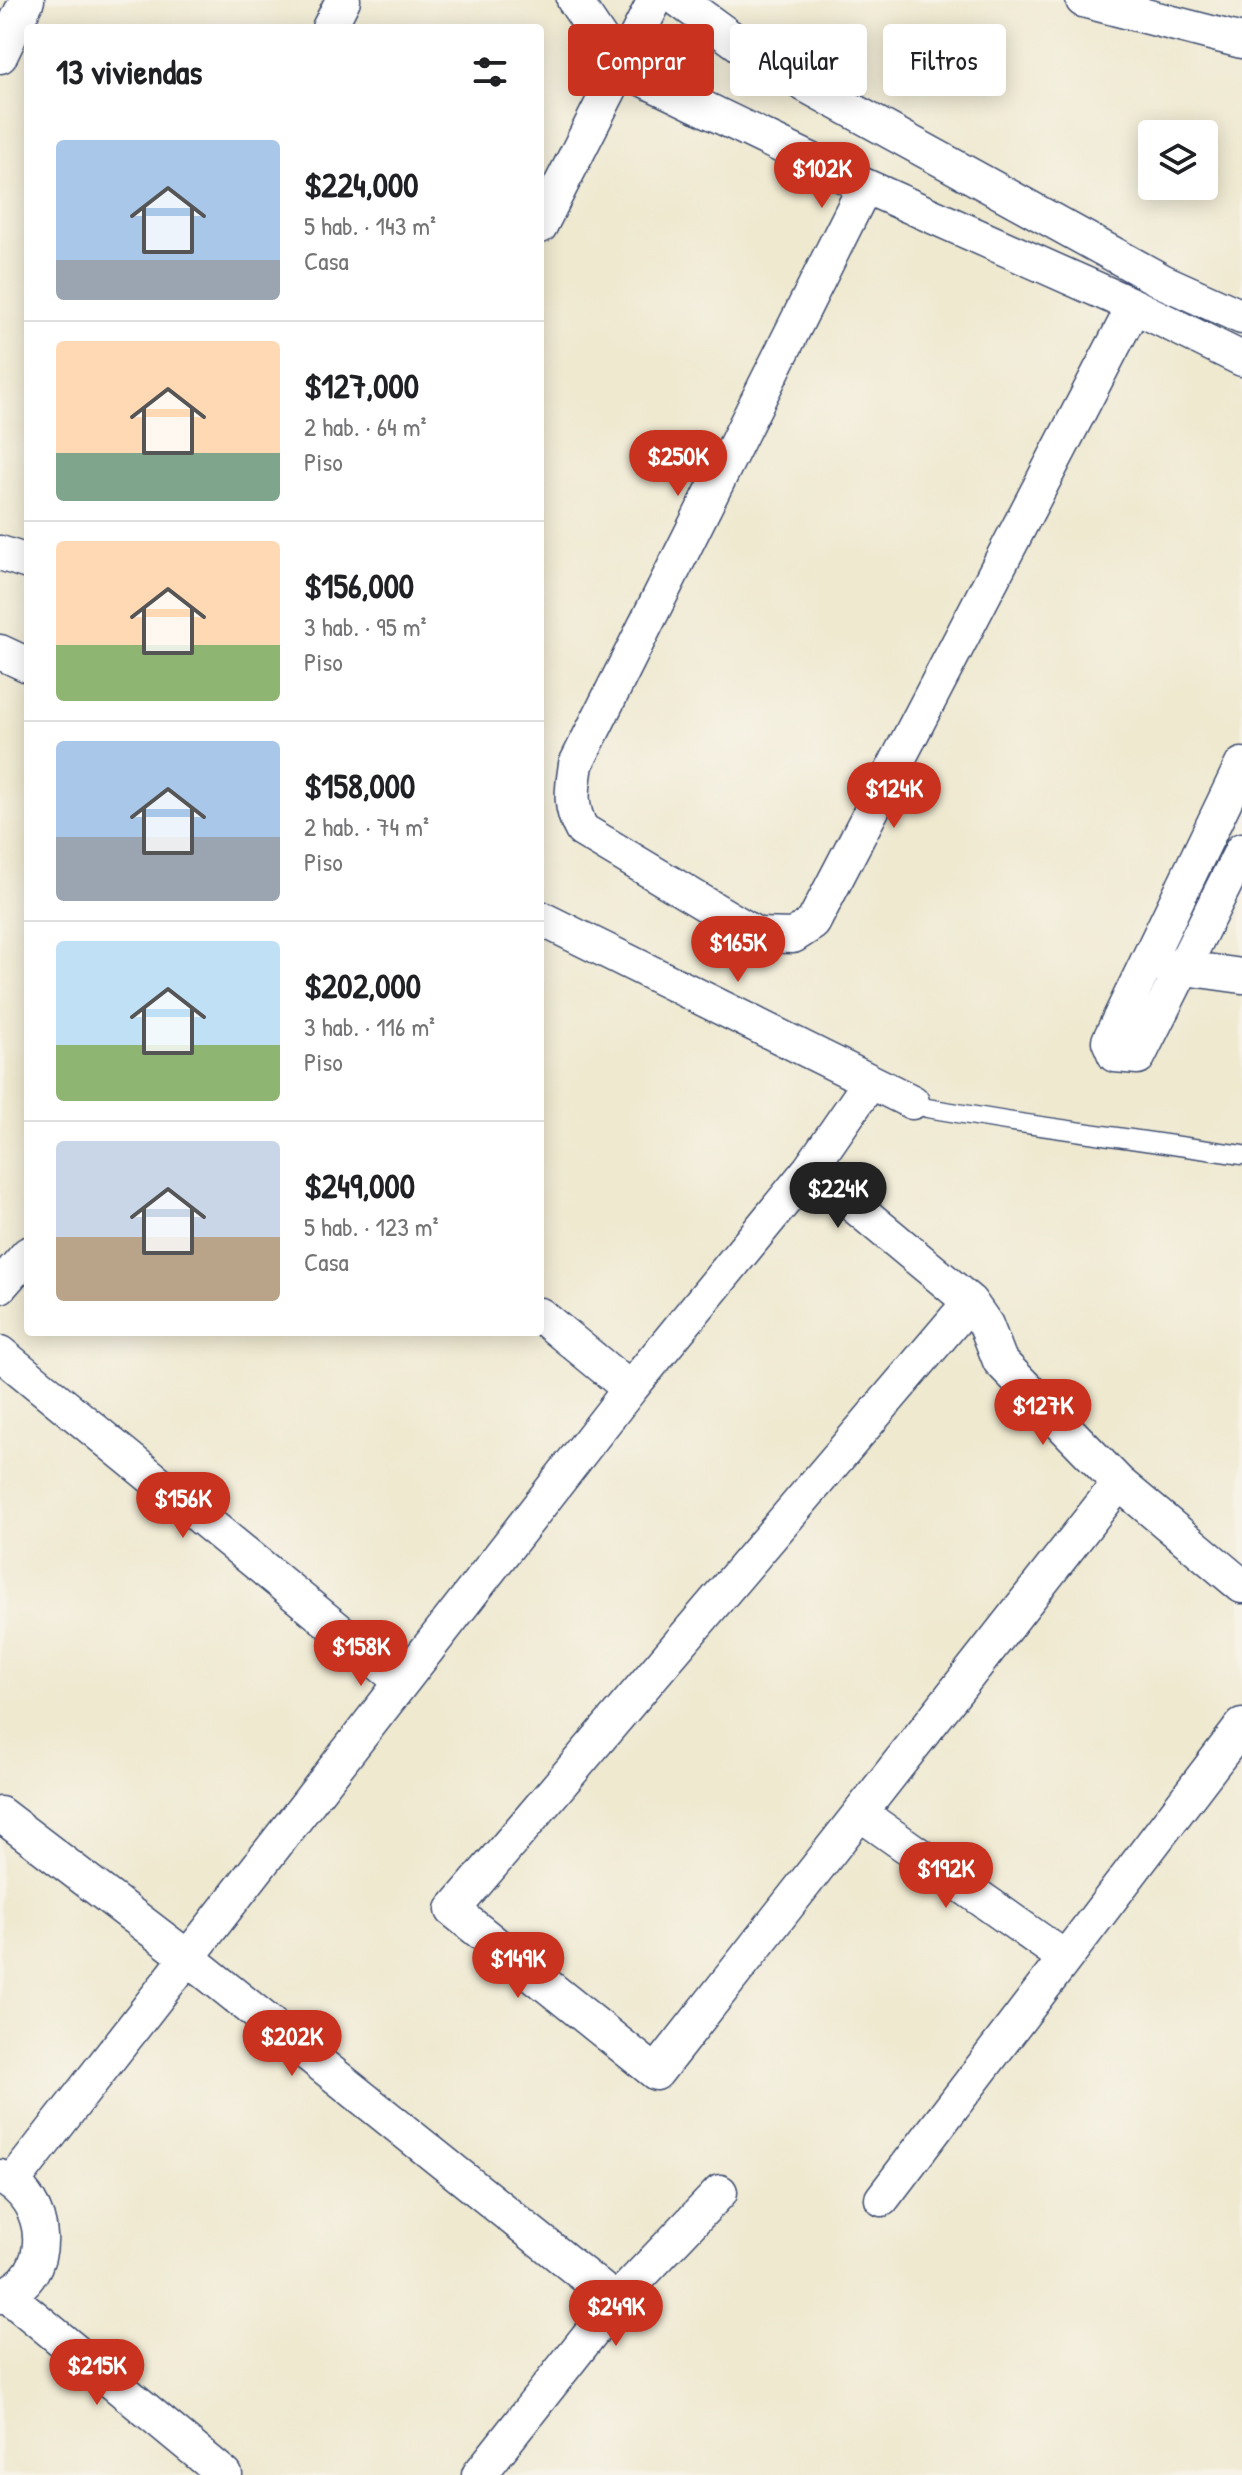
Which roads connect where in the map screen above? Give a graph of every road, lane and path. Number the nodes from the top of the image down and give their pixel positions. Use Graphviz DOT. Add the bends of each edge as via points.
graph roads {
  1 [pos="27,0"];
  2 [pos="343,0"];
  3 [pos="574,0"];
  4 [pos="655,0"];
  5 [pos="679,0"];
  6 [pos="1083,0"];
  7 [pos="331,24"];
  8 [pos="590,24"];
  9 [pos="643,24"];
  10 [pos="1242,41"];
  11 [pos="0,56"];
  12 [pos="606,96"];
  13 [pos="678,96"];
  14 [pos="865,186"];
  15 [pos="544,218"];
  16 [pos="1134,306"];
  17 [pos="1242,317"];
  18 [pos="1242,359"];
  19 [pos="0,553"];
  20 [pos="24,561"];
  21 [pos="0,652"];
  22 [pos="24,663"];
  23 [pos="1242,765"];
  24 [pos="1242,850"];
  25 [pos="544,920"];
  26 [pos="1146,963"];
  27 [pos="1182,968"];
  28 [pos="1242,976"];
  29 [pos="870,1082"];
  30 [pos="912,1102"];
  31 [pos="1242,1155"];
  32 [pos="810,1169"];
  33 [pos="24,1259"];
  34 [pos="0,1286"];
  35 [pos="970,1302"];
  36 [pos="544,1318"];
  37 [pos="0,1353"];
  38 [pos="630,1389"];
  39 [pos="1119,1483"];
  40 [pos="1242,1586"];
  41 [pos="402,1682"];
  42 [pos="1242,1726"];
  43 [pos="0,1814"];
  44 [pos="861,1814"];
  45 [pos="187,1957"];
  46 [pos="1065,1958"];
  47 [pos="6,2179"];
  48 [pos="720,2192"];
  49 [pos="882,2199"];
  50 [pos="3,2295"];
  51 [pos="616,2301"];
  52 [pos="225,2475"];
  53 [pos="479,2475"];
  1 -- 11 [label="street"];
  2 -- 7 [label="street"];
  3 -- 8 [label="street"];
  4 -- 9 [label="street"];
  5 -- 17 [label="street" via="764,62 1162,281"];
  6 -- 10 [label="street"];
  12 -- 15 [label="street"];
  13 -- 14 [label="street"];
  14 -- 16 [label="street"];
  14 -- 16 [label="street" via="576,764 571,797 582,830 757,935 793,936 813,923"];
  16 -- 18 [label="street"];
  19 -- 20 [label="street"];
  21 -- 22 [label="street"];
  23 -- 26 [label="street"];
  24 -- 27 [label="street"];
  25 -- 29 [label="street"];
  26 -- 27 [label="street"];
  26 -- 27 [label="street" via="1109,1041 1115,1055 1125,1059 1138,1057"];
  27 -- 28 [label="street"];
  29 -- 30 [label="street"];
  29 -- 32 [label="street"];
  30 -- 31 [label="lane"];
  32 -- 35 [label="street"];
  32 -- 38 [label="street"];
  33 -- 34 [label="street"];
  35 -- 39 [label="street" via="1000,1361"];
  35 -- 44 [label="street" via="453,1910 656,2073"];
  36 -- 38 [label="street"];
  37 -- 41 [label="street"];
  38 -- 41 [label="street"];
  39 -- 40 [label="street"];
  39 -- 44 [label="street"];
  41 -- 45 [label="street"];
  42 -- 46 [label="street"];
  43 -- 45 [label="street"];
  44 -- 46 [label="street"];
  45 -- 47 [label="street"];
  45 -- 51 [label="street"];
  46 -- 49 [label="street"];
  47 -- 50 [label="street" via="29,2197 42,2240 25,2281"];
  48 -- 51 [label="street"];
  50 -- 52 [label="street"];
  51 -- 53 [label="street"];
}
